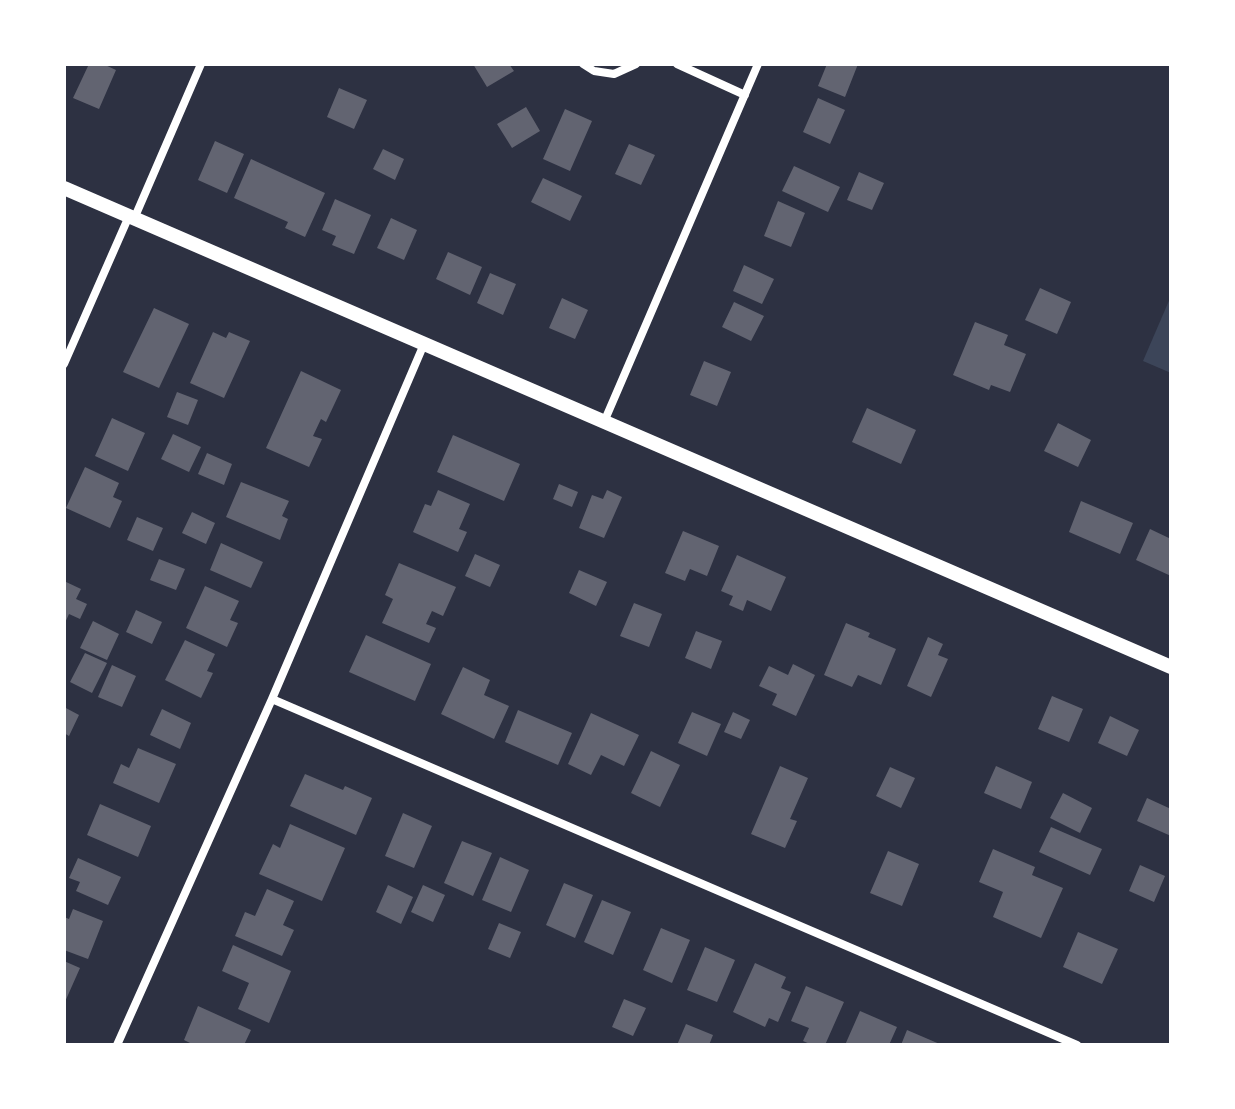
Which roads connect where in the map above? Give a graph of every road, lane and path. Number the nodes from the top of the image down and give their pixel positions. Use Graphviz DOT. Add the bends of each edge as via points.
graph roads {
  1 [pos="201,64"];
  2 [pos="583,64"];
  3 [pos="636,64"];
  4 [pos="677,64"];
  5 [pos="758,64"];
  6 [pos="745,95"];
  7 [pos="64,188"];
  8 [pos="132,217"];
  9 [pos="424,344"];
  10 [pos="64,364"];
  11 [pos="604,422"];
  12 [pos="1171,667"];
  13 [pos="272,699"];
  14 [pos="117,1045"];
  15 [pos="1077,1045"];
  1 -- 8 [label="street"];
  2 -- 3 [label="street" via="614,74"];
  4 -- 6 [label="street"];
  5 -- 6 [label="street"];
  6 -- 11 [label="street"];
  7 -- 8 [label="street"];
  8 -- 9 [label="street"];
  8 -- 10 [label="street"];
  9 -- 11 [label="street"];
  9 -- 13 [label="street"];
  11 -- 12 [label="street"];
  13 -- 14 [label="street"];
  13 -- 15 [label="street"];
}
